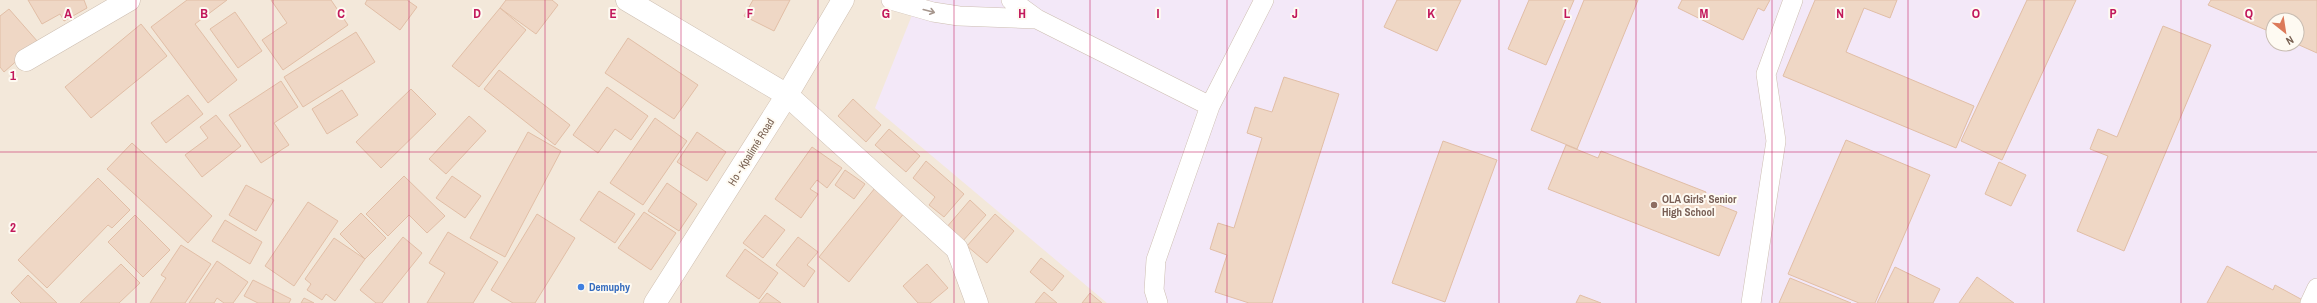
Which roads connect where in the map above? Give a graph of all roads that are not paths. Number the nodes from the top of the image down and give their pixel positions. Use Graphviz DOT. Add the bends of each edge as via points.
graph roads {
  1 [pos="129,0"];
  2 [pos="627,0"];
  3 [pos="843,0"];
  4 [pos="892,0"];
  5 [pos="1011,0"];
  6 [pos="1264,0"];
  7 [pos="1793,0"];
  8 [pos="1037,19"];
  9 [pos="26,60"];
  10 [pos="787,95"];
  11 [pos="1210,106"];
  12 [pos="2317,288"];
  13 [pos="655,303"];
  14 [pos="977,303"];
  15 [pos="1158,303"];
  16 [pos="1751,303"];
  17 [pos="2310,303"];
  1 -- 9 [label="street"];
  2 -- 10 [label="street"];
  3 -- 10 [label="street, Ho - Kpalimé Road"];
  4 -- 8 [label="lane, one-way" via="933,12 959,16"];
  5 -- 8 [label="lane"];
  6 -- 11 [label="lane"];
  7 -- 16 [label="lane" via="1766,74 1776,140"];
  8 -- 11 [label="lane"];
  10 -- 13 [label="street, Ho - Kpalimé Road"];
  10 -- 14 [label="street" via="958,249"];
  11 -- 15 [label="lane" via="1156,260 1154,290"];
  12 -- 17 [label="lane"];
}
